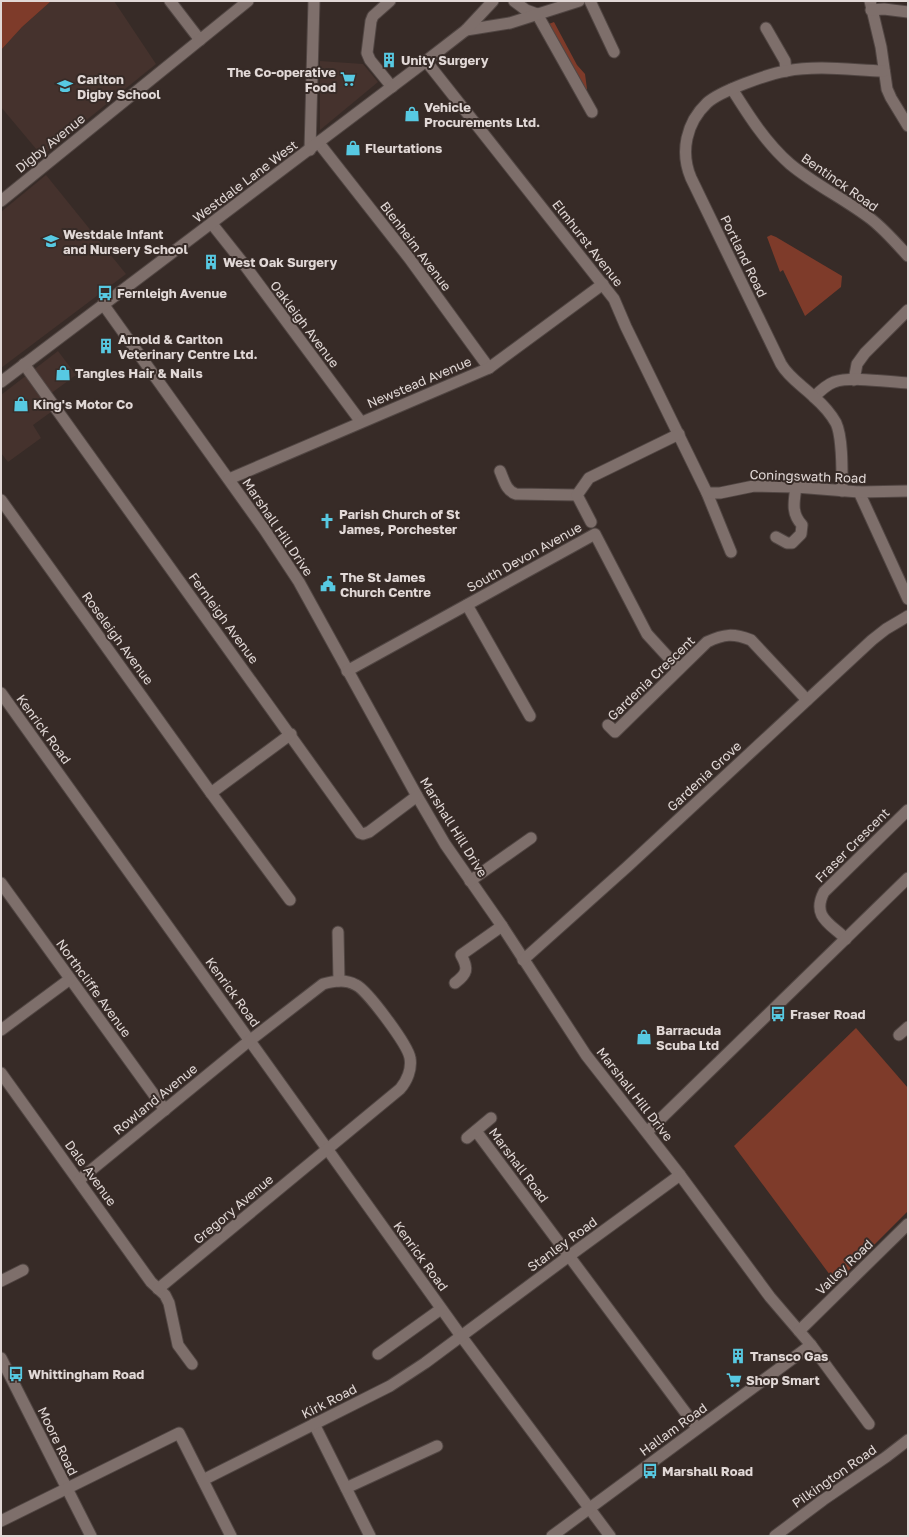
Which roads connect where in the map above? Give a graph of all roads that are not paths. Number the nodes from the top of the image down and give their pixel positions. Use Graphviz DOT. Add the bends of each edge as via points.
graph roads {
  1 [pos="170,1"];
  2 [pos="248,1"];
  3 [pos="314,1"];
  4 [pos="390,1"];
  5 [pos="493,1"];
  6 [pos="514,1"];
  7 [pos="579,1"];
  8 [pos="590,1"];
  9 [pos="871,6"];
  10 [pos="908,12"];
  11 [pos="537,14"];
  12 [pos="766,28"];
  13 [pos="466,30"];
  14 [pos="200,40"];
  15 [pos="614,52"];
  16 [pos="426,61"];
  17 [pos="786,71"];
  18 [pos="884,71"];
  19 [pos="392,87"];
  20 [pos="732,89"];
  21 [pos="592,112"];
  22 [pos="908,126"];
  23 [pos="318,142"];
  24 [pos="310,150"];
  25 [pos="1,201"];
  26 [pos="212,224"];
  27 [pos="908,256"];
  28 [pos="603,284"];
  29 [pos="103,304"];
  30 [pos="908,310"];
  31 [pos="24,364"];
  32 [pos="489,368"];
  33 [pos="854,380"];
  34 [pos="1,382"];
  35 [pos="908,383"];
  36 [pos="814,397"];
  37 [pos="361,422"];
  38 [pos="679,434"];
  39 [pos="500,471"];
  40 [pos="228,479"];
  41 [pos="796,487"];
  42 [pos="842,490"];
  43 [pos="908,491"];
  44 [pos="859,492"];
  45 [pos="707,493"];
  46 [pos="577,494"];
  47 [pos="1,500"];
  48 [pos="592,522"];
  49 [pos="776,537"];
  50 [pos="731,552"];
  51 [pos="906,587"];
  52 [pos="908,599"];
  53 [pos="467,605"];
  54 [pos="908,616"];
  55 [pos="679,669"];
  56 [pos="347,671"];
  57 [pos="1,693"];
  58 [pos="807,700"];
  59 [pos="530,716"];
  60 [pos="608,725"];
  61 [pos="290,734"];
  62 [pos="211,793"];
  63 [pos="417,796"];
  64 [pos="908,810"];
  65 [pos="532,838"];
  66 [pos="908,878"];
  67 [pos="470,881"];
  68 [pos="1,883"];
  69 [pos="290,900"];
  70 [pos="502,926"];
  71 [pos="338,932"];
  72 [pos="846,940"];
  73 [pos="523,960"];
  74 [pos="70,979"];
  75 [pos="339,981"];
  76 [pos="455,984"];
  77 [pos="908,1028"];
  78 [pos="1,1030"];
  79 [pos="899,1035"];
  80 [pos="250,1040"];
  81 [pos="1,1073"];
  82 [pos="165,1110"];
  83 [pos="491,1118"];
  84 [pos="476,1131"];
  85 [pos="647,1132"];
  86 [pos="467,1138"];
  87 [pos="327,1150"];
  88 [pos="680,1175"];
  89 [pos="79,1180"];
  90 [pos="908,1224"];
  91 [pos="569,1256"];
  92 [pos="22,1270"];
  93 [pos="1,1281"];
  94 [pos="158,1289"];
  95 [pos="441,1308"];
  96 [pos="799,1331"];
  97 [pos="461,1336"];
  98 [pos="811,1345"];
  99 [pos="378,1354"];
  100 [pos="1,1358"];
  101 [pos="192,1364"];
  102 [pos="314,1424"];
  103 [pos="869,1424"];
  104 [pos="697,1428"];
  105 [pos="908,1440"];
  106 [pos="437,1446"];
  107 [pos="203,1480"];
  108 [pos="346,1488"];
  109 [pos="67,1490"];
  110 [pos="590,1508"];
  111 [pos="1,1522"];
  112 [pos="90,1536"];
  113 [pos="232,1536"];
  114 [pos="370,1536"];
  115 [pos="552,1536"];
  116 [pos="610,1536"];
  117 [pos="775,1536"];
  1 -- 14 [label="street"];
  2 -- 14 [label="street, Digby Avenue"];
  3 -- 24 [label="street"];
  4 -- 19 [label="street" via="373,16 367,54"];
  5 -- 13 [label="street, Westdale Lane West"];
  6 -- 11 [label="street"];
  7 -- 11 [label="street"];
  8 -- 15 [label="street"];
  9 -- 10 [label="street"];
  9 -- 18 [label="street"];
  11 -- 13 [label="street" via="510,23"];
  11 -- 21 [label="street"];
  12 -- 17 [label="street" via="785,61"];
  13 -- 16 [label="street, Westdale Lane West"];
  14 -- 25 [label="street, Digby Avenue"];
  16 -- 19 [label="street, Westdale Lane West"];
  16 -- 28 [label="street, Elmhurst Avenue"];
  17 -- 18 [label="street, Portland Road" via="807,68"];
  17 -- 20 [label="street, Portland Road" via="761,77"];
  18 -- 22 [label="street" via="887,89"];
  19 -- 23 [label="street, Westdale Lane West"];
  20 -- 27 [label="street, Bentinck Road" via="776,150 810,180 870,219"];
  20 -- 36 [label="street, Portland Road" via="708,101 695,116 685,151 687,168 781,364 787,373"];
  23 -- 24 [label="street, Westdale Lane West"];
  23 -- 32 [label="street, Blenheim Avenue" via="409,258"];
  24 -- 26 [label="street, Westdale Lane West"];
  26 -- 29 [label="street, Westdale Lane West"];
  26 -- 37 [label="street, Oakleigh Avenue"];
  28 -- 32 [label="street, Newstead Avenue"];
  28 -- 38 [label="street, Elmhurst Avenue" via="614,299"];
  29 -- 31 [label="street, Westdale Lane West"];
  29 -- 40 [label="street, Marshall Hill Drive"];
  30 -- 33 [label="street" via="857,364"];
  31 -- 34 [label="street, Westdale Lane West"];
  31 -- 61 [label="street, Fernleigh Avenue"];
  32 -- 37 [label="street, Newstead Avenue"];
  33 -- 35 [label="street"];
  33 -- 36 [label="street" via="833,382"];
  36 -- 42 [label="street, Portland Road" via="833,418 838,431"];
  37 -- 40 [label="street, Newstead Avenue"];
  38 -- 45 [label="street, Elmhurst Avenue"];
  38 -- 46 [label="street" via="589,478"];
  39 -- 46 [label="street" via="511,493"];
  40 -- 56 [label="street, Marshall Hill Drive" via="299,582"];
  41 -- 42 [label="street, Coningswath Road"];
  41 -- 45 [label="street, Coningswath Road" via="754,486"];
  41 -- 49 [label="street" via="794,513 802,525 801,534 792,543"];
  42 -- 44 [label="street, Coningswath Road"];
  43 -- 44 [label="street, Coningswath Road"];
  44 -- 51 [label="street"];
  45 -- 50 [label="street, Elmhurst Avenue"];
  46 -- 48 [label="street"];
  47 -- 62 [label="street, Roseleigh Avenue"];
  51 -- 52 [label="street"];
  53 -- 55 [label="street, South Devon Avenue" via="595,534 647,634"];
  53 -- 56 [label="street, South Devon Avenue"];
  53 -- 59 [label="street"];
  54 -- 58 [label="street, Gardenia Grove" via="872,640"];
  55 -- 58 [label="street, Gardenia Crescent" via="707,642 720,636 740,636 751,640"];
  55 -- 60 [label="street, Gardenia Crescent" via="615,732"];
  56 -- 63 [label="street, Marshall Hill Drive"];
  57 -- 80 [label="street, Kenrick Road"];
  58 -- 73 [label="street, Gardenia Grove"];
  61 -- 62 [label="street"];
  61 -- 63 [label="street, Fernleigh Avenue" via="363,834"];
  62 -- 69 [label="street, Roseleigh Avenue"];
  63 -- 67 [label="street, Marshall Hill Drive"];
  64 -- 72 [label="street, Fraser Crescent" via="824,892 820,899 820,914"];
  65 -- 67 [label="street"];
  66 -- 72 [label="street"];
  67 -- 70 [label="street, Marshall Hill Drive"];
  68 -- 74 [label="street, Northcliffe Avenue"];
  70 -- 73 [label="street, Marshall Hill Drive"];
  70 -- 76 [label="street" via="461,955 466,968 462,978"];
  71 -- 75 [label="street"];
  72 -- 85 [label="street"];
  73 -- 85 [label="street, Marshall Hill Drive" via="586,1055"];
  74 -- 78 [label="street"];
  74 -- 82 [label="street, Northcliffe Avenue"];
  75 -- 80 [label="street, Rowland Avenue" via="323,984"];
  75 -- 87 [label="street, Gregory Avenue" via="362,988 404,1042 411,1066 400,1089"];
  77 -- 79 [label="street"];
  80 -- 82 [label="street, Rowland Avenue"];
  80 -- 87 [label="street, Kenrick Road"];
  81 -- 89 [label="street, Dale Avenue"];
  82 -- 89 [label="street, Rowland Avenue"];
  83 -- 84 [label="street, Marshall Road"];
  84 -- 86 [label="street, Marshall Road"];
  84 -- 91 [label="street, Marshall Road"];
  85 -- 88 [label="street, Marshall Hill Drive"];
  87 -- 94 [label="street, Gregory Avenue"];
  87 -- 95 [label="street, Kenrick Road"];
  88 -- 91 [label="street, Stanley Road"];
  88 -- 96 [label="street, Marshall Hill Drive" via="770,1297"];
  89 -- 94 [label="street, Dale Avenue"];
  90 -- 96 [label="street, Valley Road"];
  91 -- 97 [label="street, Stanley Road"];
  91 -- 104 [label="street, Marshall Road"];
  92 -- 93 [label="street"];
  94 -- 101 [label="street, Dale Avenue" via="169,1303 178,1344"];
  95 -- 97 [label="street, Kenrick Road"];
  95 -- 99 [label="street, Kenrick Road"];
  96 -- 98 [label="street, Marshall Hill Drive"];
  97 -- 102 [label="street, Kirk Road" via="390,1386"];
  97 -- 110 [label="street, Kenrick Road"];
  98 -- 103 [label="street, Marshall Hill Drive"];
  98 -- 104 [label="street, Hallam Road"];
  100 -- 109 [label="street, Moore Road"];
  102 -- 107 [label="street, Kirk Road"];
  102 -- 108 [label="street"];
  104 -- 110 [label="street, Hallam Road"];
  105 -- 117 [label="street, Pilkington Road"];
  106 -- 108 [label="street"];
  107 -- 109 [label="street" via="179,1433"];
  107 -- 113 [label="street"];
  108 -- 114 [label="street"];
  109 -- 111 [label="street"];
  109 -- 112 [label="street, Moore Road"];
  110 -- 115 [label="street, Hallam Road"];
  110 -- 116 [label="street, Kenrick Road"];
}
